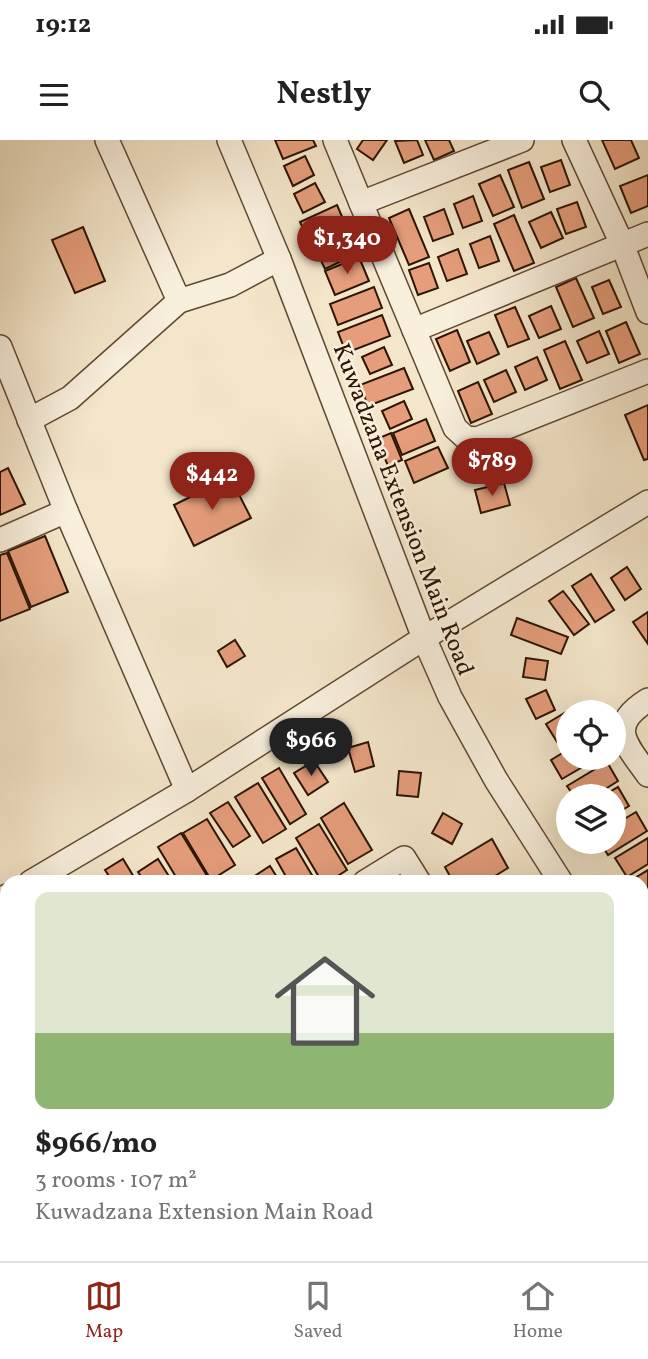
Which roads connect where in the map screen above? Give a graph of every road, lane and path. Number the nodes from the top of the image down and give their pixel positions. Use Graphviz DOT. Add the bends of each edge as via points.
graph roads {
  1 [pos="107,140"];
  2 [pos="229,140"];
  3 [pos="335,140"];
  4 [pos="522,140"];
  5 [pos="574,140"];
  6 [pos="361,203"];
  7 [pos="648,234"];
  8 [pos="622,244"];
  9 [pos="279,259"];
  10 [pos="179,301"];
  11 [pos="648,312"];
  12 [pos="414,330"];
  13 [pos="0,347"];
  14 [pos="648,371"];
  15 [pos="29,420"];
  16 [pos="648,502"];
  17 [pos="66,512"];
  18 [pos="0,540"];
  19 [pos="424,638"];
  20 [pos="648,700"];
  21 [pos="648,775"];
  22 [pos="187,790"];
  23 [pos="43,875"];
  24 [pos="376,875"];
  25 [pos="415,875"];
  26 [pos="557,875"];
  1 -- 10 [label="street"];
  2 -- 9 [label="street, Kuwadzana Extension Main Road"];
  3 -- 6 [label="street"];
  4 -- 6 [label="street"];
  5 -- 8 [label="street"];
  6 -- 12 [label="street"];
  7 -- 8 [label="street"];
  8 -- 11 [label="street"];
  8 -- 12 [label="street"];
  9 -- 10 [label="street" via="230,285"];
  9 -- 19 [label="street, Kuwadzana Extension Main Road"];
  10 -- 15 [label="street" via="70,398"];
  12 -- 14 [label="street" via="455,428 466,438 477,439"];
  13 -- 15 [label="street"];
  15 -- 17 [label="street"];
  16 -- 19 [label="street"];
  17 -- 18 [label="street"];
  17 -- 22 [label="street"];
  19 -- 22 [label="street"];
  19 -- 26 [label="street, Kuwadzana Extension Main Road" via="483,757"];
  20 -- 21 [label="street" via="630,711 624,726 625,741"];
  22 -- 23 [label="street"];
  24 -- 25 [label="street" via="404,858"];
}
